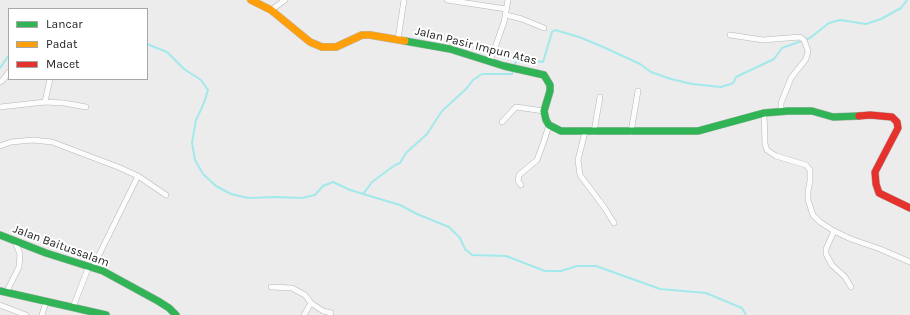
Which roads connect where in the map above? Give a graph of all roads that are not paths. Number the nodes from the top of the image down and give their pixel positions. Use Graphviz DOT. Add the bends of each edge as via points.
graph roads {
  1 [pos="251,0"];
  2 [pos="285,0"];
  3 [pos="404,0"];
  4 [pos="447,0"];
  5 [pos="508,0"];
  6 [pos="271,10"];
  7 [pos="506,12"];
  8 [pos="544,28"];
  9 [pos="730,35"];
  10 [pos="398,39"];
  11 [pos="490,62"];
  12 [pos="8,73"];
  13 [pos="50,80"];
  14 [pos="0,82"];
  15 [pos="638,91"];
  16 [pos="600,97"];
  17 [pos="44,102"];
  18 [pos="0,107"];
  19 [pos="86,108"];
  20 [pos="544,111"];
  21 [pos="781,111"];
  22 [pos="764,114"];
  23 [pos="502,122"];
  24 [pos="549,125"];
  25 [pos="585,132"];
  26 [pos="594,132"];
  27 [pos="631,132"];
  28 [pos="0,146"];
  29 [pos="138,176"];
  30 [pos="521,185"];
  31 [pos="166,195"];
  32 [pos="910,208"];
  33 [pos="614,223"];
  34 [pos="834,231"];
  35 [pos="0,235"];
  36 [pos="15,241"];
  37 [pos="910,262"];
  38 [pos="91,267"];
  39 [pos="271,287"];
  40 [pos="851,288"];
  41 [pos="3,292"];
  42 [pos="46,302"];
  43 [pos="311,303"];
  44 [pos="0,305"];
  45 [pos="73,307"];
  46 [pos="331,313"];
  47 [pos="26,315"];
  48 [pos="42,315"];
  49 [pos="106,315"];
  50 [pos="176,315"];
  51 [pos="304,315"];
  1 -- 6 [label="street, Jalan Pasir Impun Atas"];
  2 -- 6 [label="street"];
  3 -- 10 [label="street"];
  4 -- 7 [label="street"];
  5 -- 7 [label="street"];
  6 -- 10 [label="street, Jalan Pasir Impun Atas" via="310,42 322,47 336,47 370,34"];
  7 -- 8 [label="street"];
  7 -- 11 [label="street"];
  9 -- 21 [label="street" via="763,40 800,37 804,40 808,51 806,59 791,78 781,103"];
  10 -- 11 [label="street, Jalan Pasir Impun Atas" via="450,49"];
  11 -- 20 [label="street, Jalan Pasir Impun Atas" via="544,75 550,91"];
  12 -- 14 [label="street"];
  13 -- 17 [label="street"];
  15 -- 27 [label="street"];
  16 -- 26 [label="street"];
  17 -- 18 [label="street"];
  17 -- 19 [label="street"];
  20 -- 23 [label="street" via="516,107"];
  20 -- 24 [label="street"];
  21 -- 22 [label="street"];
  21 -- 32 [label="street" via="812,111 833,117 892,117 898,128 875,172 876,184 879,193"];
  22 -- 27 [label="street" via="698,131"];
  22 -- 34 [label="street" via="767,150 776,156 806,165 810,170 808,195 813,215"];
  24 -- 25 [label="street" via="561,131"];
  24 -- 30 [label="street" via="536,160 519,176 518,181"];
  25 -- 26 [label="street"];
  25 -- 33 [label="street" via="578,160 580,175"];
  26 -- 27 [label="street"];
  28 -- 29 [label="street" via="33,140 52,142"];
  29 -- 31 [label="street"];
  29 -- 38 [label="street"];
  34 -- 37 [label="street"];
  34 -- 40 [label="street" via="826,254"];
  35 -- 36 [label="street, Jalan Baitussalam"];
  36 -- 38 [label="street, Jalan Baitussalam"];
  36 -- 41 [label="street" via="20,254 19,267"];
  38 -- 45 [label="street"];
  38 -- 50 [label="street, Jalan Baitussalam" via="158,301"];
  39 -- 43 [label="street" via="292,288 305,295"];
  41 -- 42 [label="street"];
  42 -- 45 [label="street"];
  42 -- 48 [label="street"];
  43 -- 46 [label="street"];
  43 -- 51 [label="street"];
  44 -- 47 [label="street"];
  45 -- 49 [label="street"];
}
